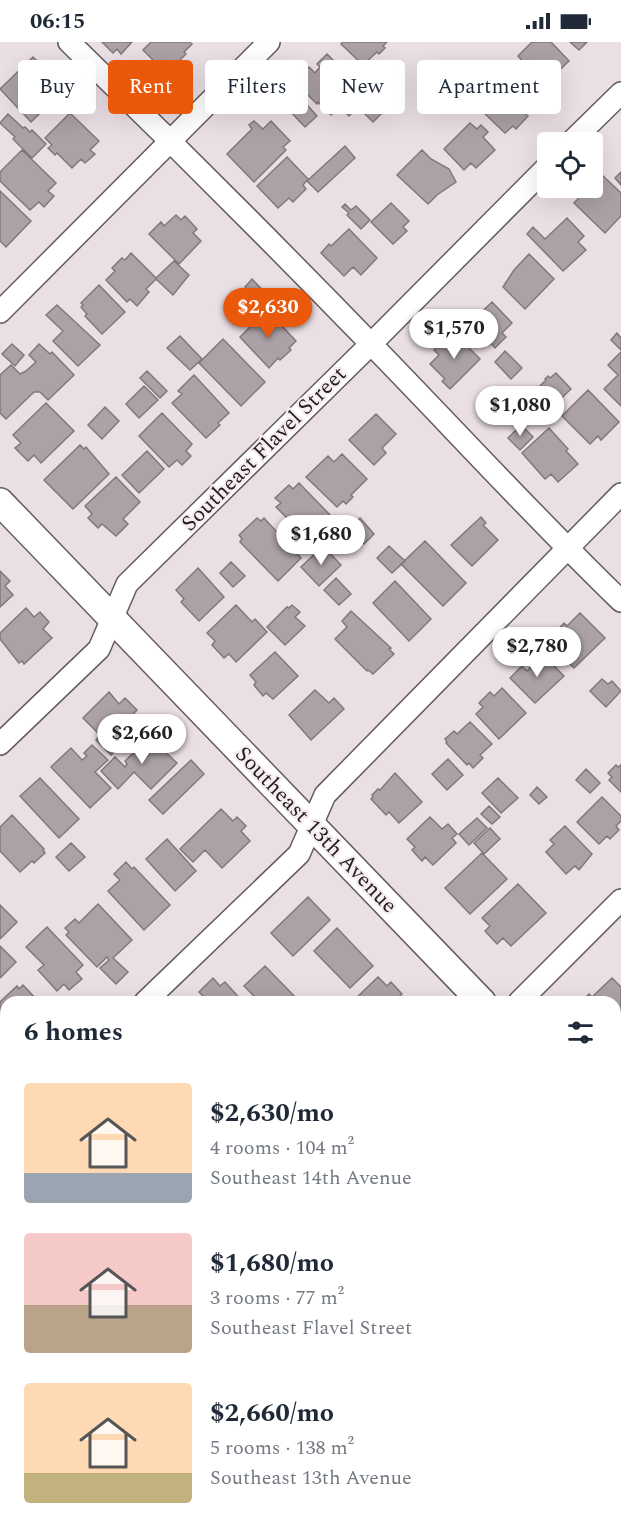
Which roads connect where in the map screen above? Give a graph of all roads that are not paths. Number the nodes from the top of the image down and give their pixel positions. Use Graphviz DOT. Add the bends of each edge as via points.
graph roads {
  1 [pos="69,42"];
  2 [pos="269,42"];
  3 [pos="621,93"];
  4 [pos="581,132"];
  5 [pos="170,141"];
  6 [pos="537,177"];
  7 [pos="0,312"];
  8 [pos="371,344"];
  9 [pos="621,494"];
  10 [pos="0,502"];
  11 [pos="566,548"];
  12 [pos="621,601"];
  13 [pos="111,618"];
  14 [pos="0,744"];
  15 [pos="311,826"];
  16 [pos="621,900"];
  17 [pos="150,996"];
  18 [pos="476,996"];
  19 [pos="525,996"];
  1 -- 5 [label="street"];
  2 -- 5 [label="street"];
  3 -- 4 [label="street"];
  5 -- 7 [label="street"];
  5 -- 8 [label="street"];
  6 -- 8 [label="street, Southeast Flavel Street"];
  8 -- 11 [label="street"];
  8 -- 13 [label="street, Southeast Flavel Street" via="127,584"];
  9 -- 11 [label="street"];
  10 -- 13 [label="street, Southeast 13th Avenue"];
  11 -- 12 [label="street"];
  11 -- 15 [label="street" via="326,795"];
  13 -- 14 [label="street, Southeast Flavel Street" via="99,649"];
  13 -- 15 [label="street, Southeast 13th Avenue"];
  15 -- 17 [label="street" via="299,854"];
  15 -- 18 [label="street, Southeast 13th Avenue"];
  16 -- 19 [label="street"];
}
